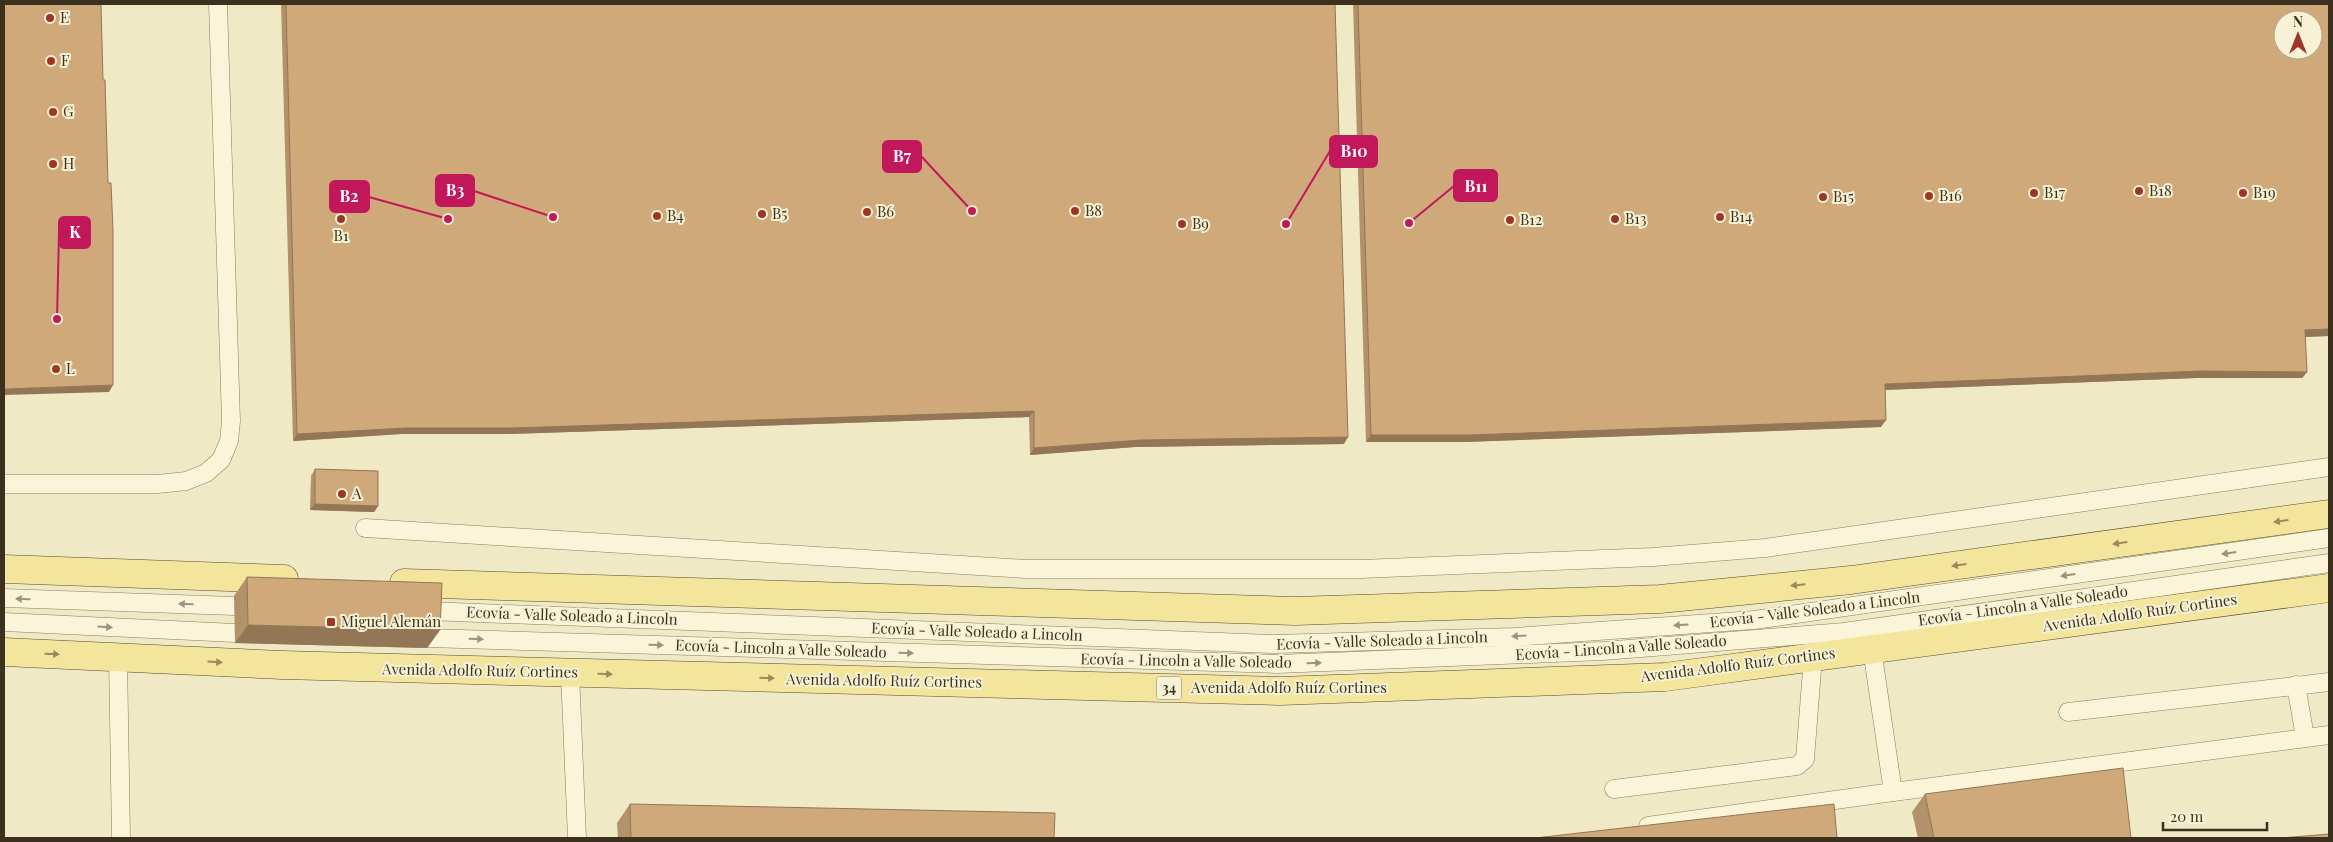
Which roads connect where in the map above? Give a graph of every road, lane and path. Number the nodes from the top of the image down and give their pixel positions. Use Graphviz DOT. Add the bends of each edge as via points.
graph roads {
  1 [pos="218,4"];
  2 [pos="2329,467"];
  3 [pos="4,484"];
  4 [pos="2329,514"];
  5 [pos="364,528"];
  6 [pos="2329,538"];
  7 [pos="2329,563"];
  8 [pos="4,569"];
  9 [pos="307,580"];
  10 [pos="377,582"];
  11 [pos="2329,588"];
  12 [pos="4,598"];
  13 [pos="234,606"];
  14 [pos="428,610"];
  15 [pos="4,622"];
  16 [pos="235,633"];
  17 [pos="428,638"];
  18 [pos="1872,649"];
  19 [pos="4,652"];
  20 [pos="118,657"];
  21 [pos="1812,657"];
  22 [pos="570,673"];
  23 [pos="2329,682"];
  24 [pos="2296,685"];
  25 [pos="2068,712"];
  26 [pos="2329,735"];
  27 [pos="2305,738"];
  28 [pos="1614,789"];
  29 [pos="1893,792"];
  30 [pos="1630,829"];
  31 [pos="120,838"];
  32 [pos="577,838"];
  1 -- 3 [label="lane" via="231,421 229,441 221,460 206,473 186,481 158,484"];
  2 -- 5 [label="lane" via="1765,548 1653,557 1361,569 1026,569"];
  4 -- 10 [label="main road, one-way" via="1851,580 1640,599 1296,611"];
  6 -- 14 [label="lane, Ecovía - Valle Soleado a Lincoln, one-way" via="1754,620 1514,637 1275,644"];
  17 -- 7 [label="lane, Ecovía - Lincoln a Valle Soleado, one-way" via="1316,663 1603,651 1844,632"];
  8 -- 9 [label="main road"];
  11 -- 18 [label="main road, Avenida Adolfo Ruíz Cortines / 34"];
  13 -- 12 [label="lane, one-way"];
  15 -- 16 [label="lane, one-way"];
  18 -- 21 [label="main road, Avenida Adolfo Ruíz Cortines / 34"];
  18 -- 29 [label="lane"];
  19 -- 20 [label="main road, Avenida Adolfo Ruíz Cortines / 34, one-way"];
  20 -- 22 [label="main road, Avenida Adolfo Ruíz Cortines / 34, one-way"];
  20 -- 31 [label="lane"];
  22 -- 21 [label="main road, Avenida Adolfo Ruíz Cortines / 34, one-way" via="1280,691 1665,677"];
  21 -- 28 [label="lane" via="1805,759 1798,766"];
  22 -- 32 [label="lane"];
  23 -- 24 [label="lane"];
  24 -- 25 [label="lane"];
  24 -- 27 [label="lane"];
  26 -- 27 [label="lane"];
  27 -- 29 [label="lane"];
  29 -- 30 [label="lane"];
}
